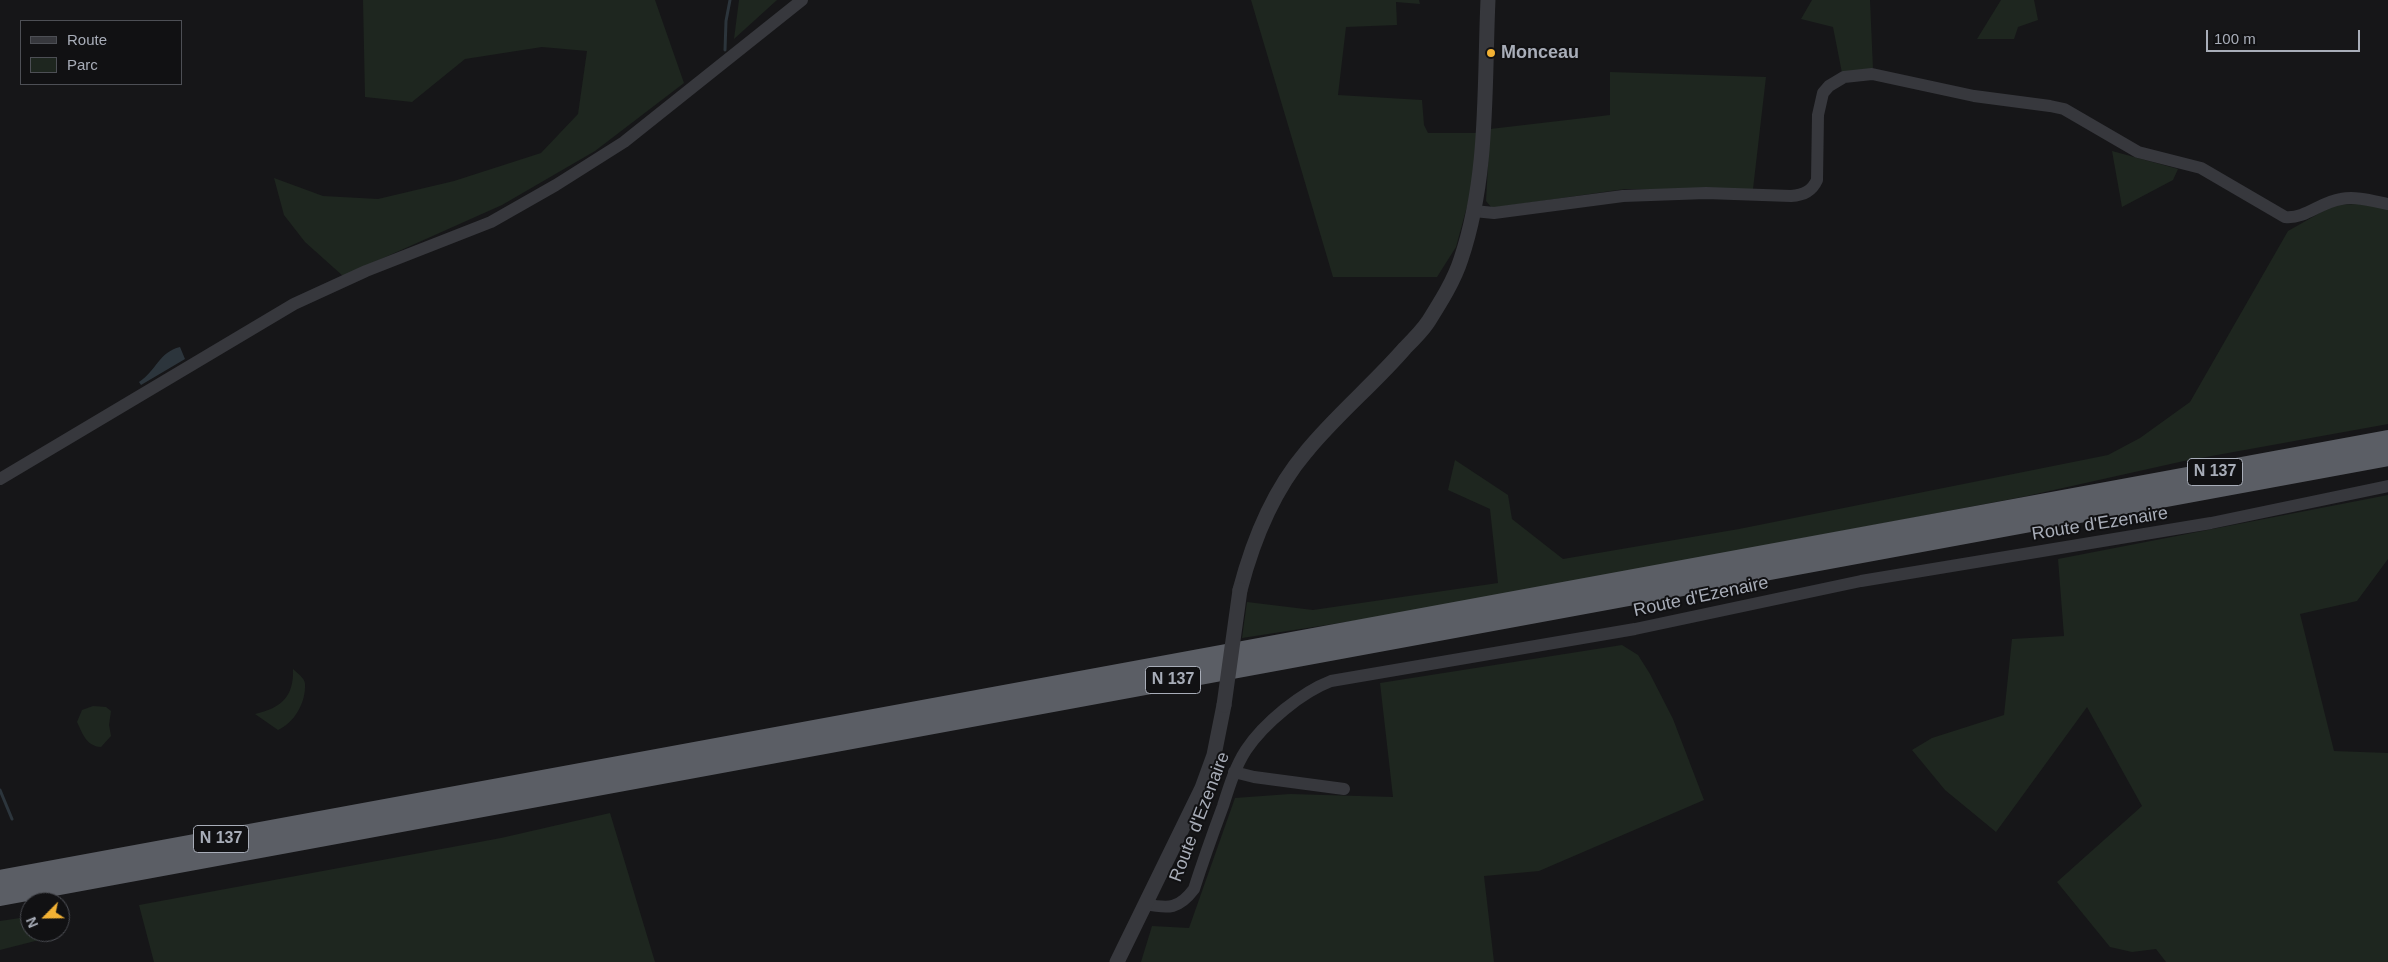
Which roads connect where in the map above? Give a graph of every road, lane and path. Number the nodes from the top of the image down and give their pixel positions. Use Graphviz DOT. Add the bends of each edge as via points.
graph roads {
  1 [pos="802,0"];
  2 [pos="1488,0"];
  3 [pos="2388,204"];
  4 [pos="1474,211"];
  5 [pos="2387,444"];
  6 [pos="0,479"];
  7 [pos="2388,486"];
  8 [pos="1234,772"];
  9 [pos="1344,789"];
  10 [pos="0,880"];
  11 [pos="0,896"];
  12 [pos="1145,904"];
  13 [pos="1117,962"];
  1 -- 6 [label="street" via="624,142 556,185 491,222 366,271 294,304"];
  2 -- 4 [label="street" via="1482,158"];
  3 -- 4 [label="street" via="2341,198 2299,216 2285,217 2201,168 2138,152 2057,107 1974,96 1862,74 1837,80 1823,93 1818,115 1817,180 1803,195 1706,193 1623,196 1494,213"];
  4 -- 12 [label="street, bridge" via="1461,260 1426,324 1306,451 1267,512 1250,551 1240,590 1214,755 1202,788"];
  5 -- 10 [label="highway, N 137"];
  5 -- 11 [label="highway, N 137"];
  7 -- 8 [label="street, Route d'Ezenaire" via="2211,523 1861,581 1636,629 1331,681 1301,697 1265,728 1246,749"];
  8 -- 9 [label="street"];
  8 -- 12 [label="street, Route d'Ezenaire" via="1194,889 1184,902 1174,907"];
  12 -- 13 [label="street"];
}
